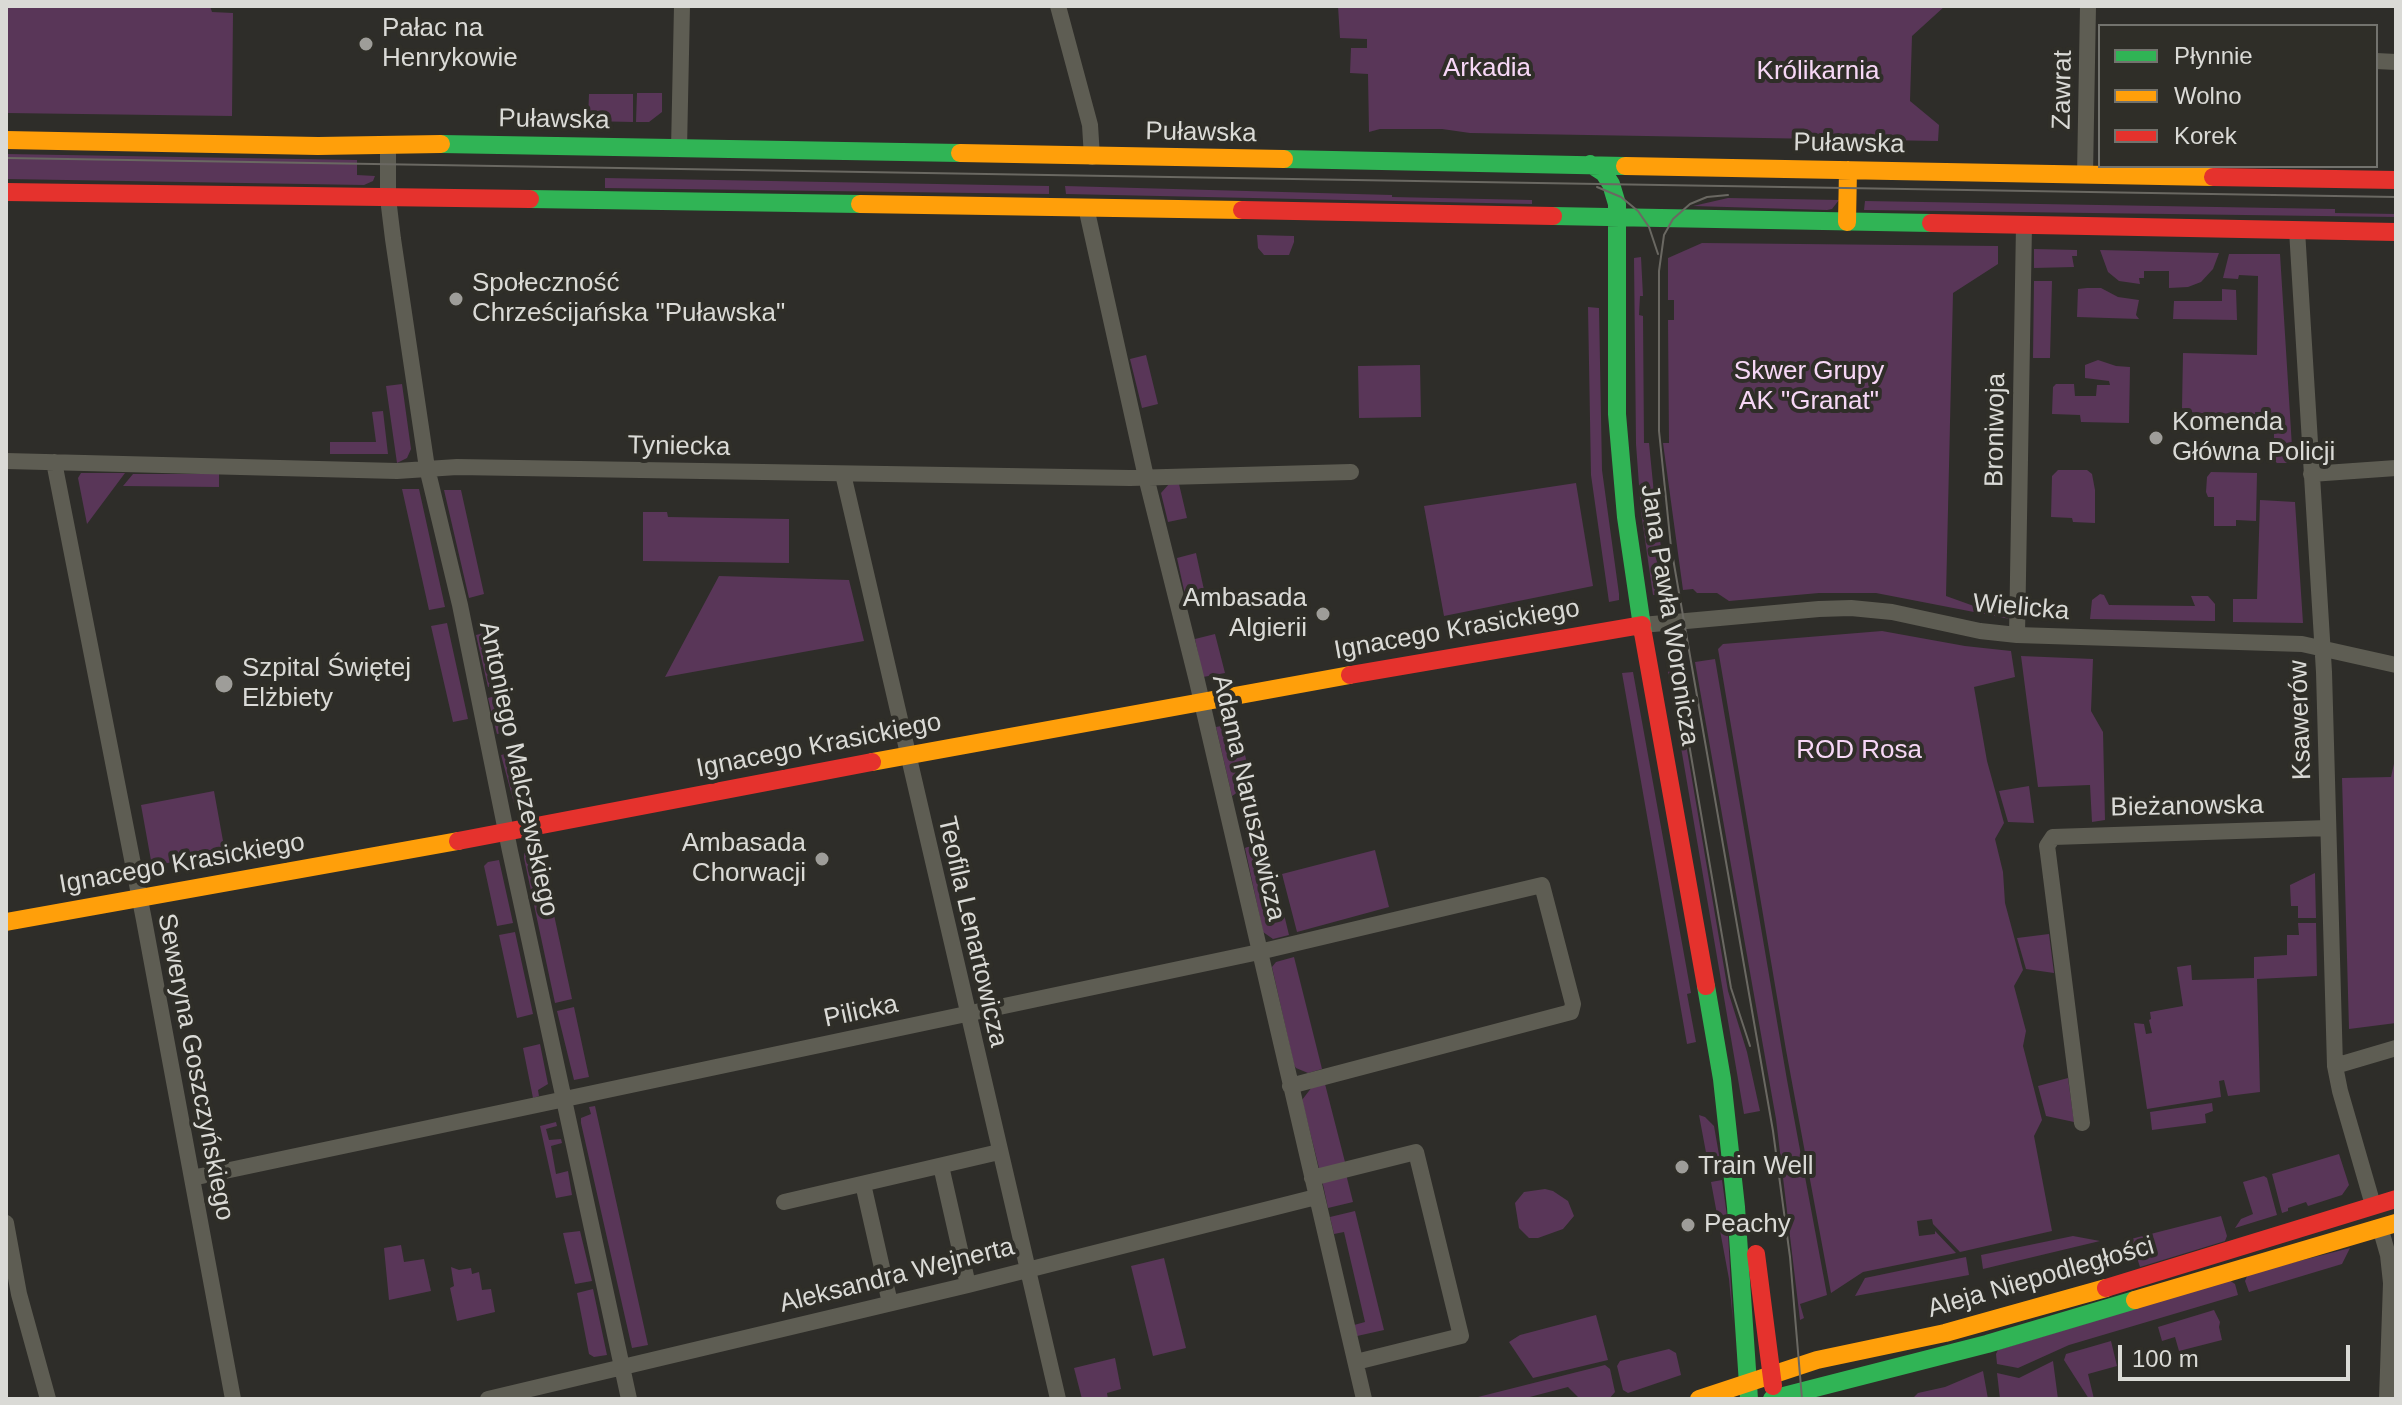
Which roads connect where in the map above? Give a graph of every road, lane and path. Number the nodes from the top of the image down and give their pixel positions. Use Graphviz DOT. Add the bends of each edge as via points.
graph roads {
  1 [pos="682,6"];
  2 [pos="1058,6"];
  3 [pos="2088,6"];
  4 [pos="2094,58"];
  5 [pos="6,140"];
  6 [pos="388,145"];
  7 [pos="679,149"];
  8 [pos="1092,157"];
  9 [pos="1590,164"];
  10 [pos="1666,167"];
  11 [pos="1848,170"];
  12 [pos="2085,175"];
  13 [pos="2396,180"];
  14 [pos="6,192"];
  15 [pos="388,198"];
  16 [pos="1086,207"];
  17 [pos="1618,218"];
  18 [pos="1847,222"];
  19 [pos="2024,225"];
  20 [pos="2297,230"];
  21 [pos="2396,232"];
  22 [pos="6,461"];
  23 [pos="54,462"];
  24 [pos="427,468"];
  25 [pos="2396,468"];
  26 [pos="1351,472"];
  27 [pos="843,474"];
  28 [pos="2311,474"];
  29 [pos="1146,477"];
  30 [pos="1642,625"];
  31 [pos="2017,635"];
  32 [pos="2322,648"];
  33 [pos="2396,665"];
  34 [pos="1201,702"];
  35 [pos="908,755"];
  36 [pos="2328,828"];
  37 [pos="507,832"];
  38 [pos="138,897"];
  39 [pos="6,922"];
  40 [pos="1259,952"];
  41 [pos="966,1013"];
  42 [pos="2396,1048"];
  43 [pos="2335,1066"];
  44 [pos="1722,1079"];
  45 [pos="1290,1086"];
  46 [pos="566,1100"];
  47 [pos="2082,1123"];
  48 [pos="999,1152"];
  49 [pos="941,1166"];
  50 [pos="192,1178"];
  51 [pos="1312,1178"];
  52 [pos="863,1184"];
  53 [pos="1316,1197"];
  54 [pos="2396,1199"];
  55 [pos="784,1202"];
  56 [pos="2373,1205"];
  57 [pos="6,1223"];
  58 [pos="2388,1225"];
  59 [pos="1028,1269"];
  60 [pos="968,1285"];
  61 [pos="890,1303"];
  62 [pos="1356,1362"];
  63 [pos="622,1367"];
  64 [pos="1772,1373"];
  65 [pos="2392,1378"];
  66 [pos="1749,1390"];
  67 [pos="48,1399"];
  68 [pos="233,1399"];
  69 [pos="488,1399"];
  70 [pos="629,1399"];
  71 [pos="1058,1399"];
  72 [pos="1364,1399"];
  73 [pos="1699,1399"];
  74 [pos="1774,1399"];
  75 [pos="2387,1399"];
  1 -- 7 [label="street"];
  2 -- 8 [label="street" via="1090,125"];
  3 -- 4 [label="street, Zawrat"];
  4 -- 12 [label="street, Zawrat"];
  5 -- 6 [label="main road, Puławska"];
  6 -- 7 [label="main road, Puławska"];
  6 -- 15 [label="street, Antoniego Malczewskiego"];
  7 -- 8 [label="main road, Puławska"];
  8 -- 9 [label="main road, Puławska"];
  9 -- 10 [label="main road, Puławska"];
  9 -- 17 [label="main road, Jana Pawła Woronicza" via="1611,184"];
  10 -- 11 [label="main road, Puławska"];
  10 -- 17 [label="main road" via="1626,184"];
  11 -- 12 [label="main road, Puławska"];
  11 -- 18 [label="main road"];
  12 -- 13 [label="main road, Puławska"];
  14 -- 15 [label="main road"];
  15 -- 16 [label="main road"];
  15 -- 24 [label="street, Antoniego Malczewskiego"];
  16 -- 17 [label="main road"];
  16 -- 29 [label="street, Adama Naruszewicza"];
  17 -- 18 [label="main road"];
  17 -- 30 [label="main road, Jana Pawła Woronicza" via="1618,428"];
  18 -- 19 [label="main road"];
  19 -- 20 [label="main road"];
  19 -- 31 [label="street, Broniwoja"];
  20 -- 21 [label="main road"];
  20 -- 28 [label="street, Ksawerów"];
  22 -- 23 [label="street, Tyniecka"];
  23 -- 24 [label="street, Tyniecka"];
  23 -- 38 [label="street, Seweryna Goszczyńskiego"];
  24 -- 27 [label="street, Tyniecka"];
  24 -- 37 [label="street, Antoniego Malczewskiego"];
  25 -- 28 [label="street"];
  26 -- 29 [label="street, Tyniecka"];
  27 -- 29 [label="street, Tyniecka"];
  27 -- 35 [label="street, Teofila Lenartowicza"];
  28 -- 32 [label="street, Ksawerów"];
  29 -- 34 [label="street, Adama Naruszewicza"];
  30 -- 31 [label="street, Wielicka" via="1851,608"];
  30 -- 34 [label="main road, Ignacego Krasickiego"];
  30 -- 44 [label="main road, Jana Pawła Woronicza"];
  31 -- 32 [label="street, Wielicka"];
  32 -- 33 [label="street, Wielicka"];
  32 -- 36 [label="street, Ksawerów"];
  34 -- 35 [label="main road, Ignacego Krasickiego"];
  34 -- 40 [label="street, Adama Naruszewicza"];
  35 -- 37 [label="main road, Ignacego Krasickiego"];
  35 -- 41 [label="street, Teofila Lenartowicza"];
  36 -- 43 [label="street, Ksawerów"];
  36 -- 47 [label="street, Bieżanowska" via="2059,835 2050,841"];
  37 -- 38 [label="main road, Ignacego Krasickiego"];
  37 -- 46 [label="street, Antoniego Malczewskiego"];
  38 -- 39 [label="main road, Ignacego Krasickiego"];
  38 -- 50 [label="street, Seweryna Goszczyńskiego"];
  40 -- 41 [label="street, Pilicka"];
  40 -- 45 [label="street, Adama Naruszewicza"];
  40 -- 45 [label="street, Pilicka" via="1539,884 1545,889 1573,1004 1569,1014"];
  41 -- 46 [label="street, Pilicka"];
  41 -- 48 [label="street, Teofila Lenartowicza"];
  42 -- 43 [label="street"];
  43 -- 56 [label="street, Ksawerów"];
  44 -- 64 [label="main road, Jana Pawła Woronicza" via="1743,1151"];
  44 -- 66 [label="main road, Jana Pawła Woronicza"];
  45 -- 51 [label="street, Adama Naruszewicza"];
  46 -- 50 [label="street, Pilicka"];
  46 -- 63 [label="street, Antoniego Malczewskiego"];
  48 -- 49 [label="street"];
  48 -- 59 [label="street, Teofila Lenartowicza"];
  49 -- 52 [label="street"];
  49 -- 60 [label="street"];
  50 -- 68 [label="street, Seweryna Goszczyńskiego"];
  51 -- 53 [label="street, Adama Naruszewicza"];
  51 -- 62 [label="street" via="1416,1152 1458,1322 1461,1336"];
  52 -- 55 [label="street"];
  52 -- 61 [label="street"];
  53 -- 59 [label="street, Aleksandra Wejnerta"];
  53 -- 62 [label="street, Adama Naruszewicza"];
  54 -- 56 [label="main road, Aleja Niepodległości"];
  56 -- 58 [label="main road"];
  56 -- 64 [label="main road, Aleja Niepodległości" via="2011,1316"];
  57 -- 67 [label="street"];
  58 -- 65 [label="street"];
  58 -- 74 [label="main road, Aleja Niepodległości" via="1987,1344"];
  59 -- 60 [label="street, Aleksandra Wejnerta"];
  59 -- 71 [label="street, Teofila Lenartowicza"];
  60 -- 61 [label="street, Aleksandra Wejnerta"];
  61 -- 63 [label="street, Aleksandra Wejnerta"];
  62 -- 72 [label="street, Adama Naruszewicza"];
  63 -- 69 [label="street, Aleksandra Wejnerta"];
  63 -- 70 [label="street, Antoniego Malczewskiego"];
  64 -- 66 [label="main road, Aleja Niepodległości"];
  64 -- 74 [label="main road, Jana Pawła Woronicza"];
  65 -- 75 [label="street"];
  66 -- 73 [label="main road, Aleja Niepodległości"];
}
